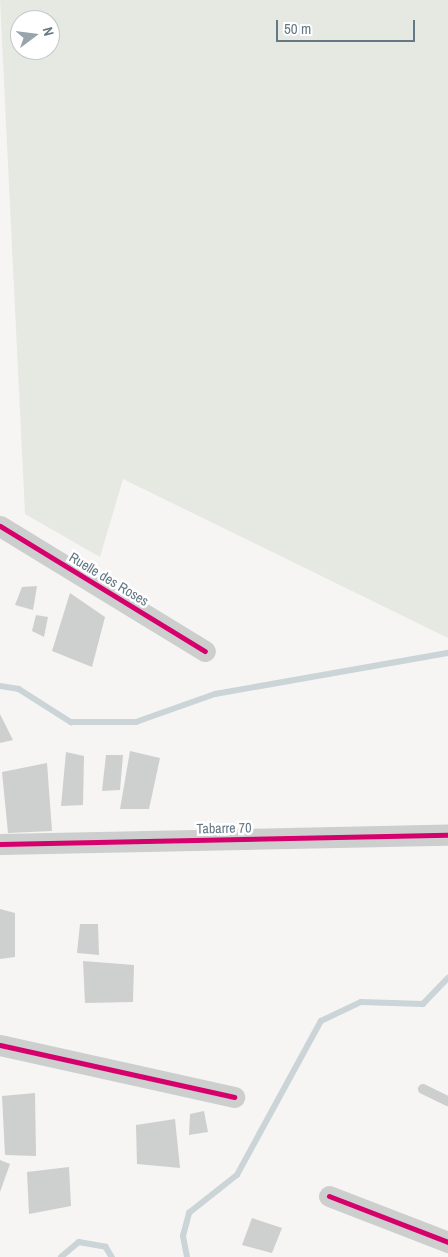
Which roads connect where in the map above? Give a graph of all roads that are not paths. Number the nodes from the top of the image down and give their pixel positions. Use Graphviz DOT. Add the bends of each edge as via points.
graph roads {
  1 [pos="0,526"];
  2 [pos="205,652"];
  3 [pos="448,835"];
  4 [pos="0,844"];
  5 [pos="0,1045"];
  6 [pos="423,1089"];
  7 [pos="234,1097"];
  8 [pos="448,1101"];
  9 [pos="329,1196"];
  10 [pos="448,1242"];
  1 -- 2 [label="street, Ruelle des Roses"];
  3 -- 4 [label="street, Tabarre 70"];
  5 -- 7 [label="street"];
  6 -- 8 [label="lane"];
  9 -- 10 [label="street"];
}
